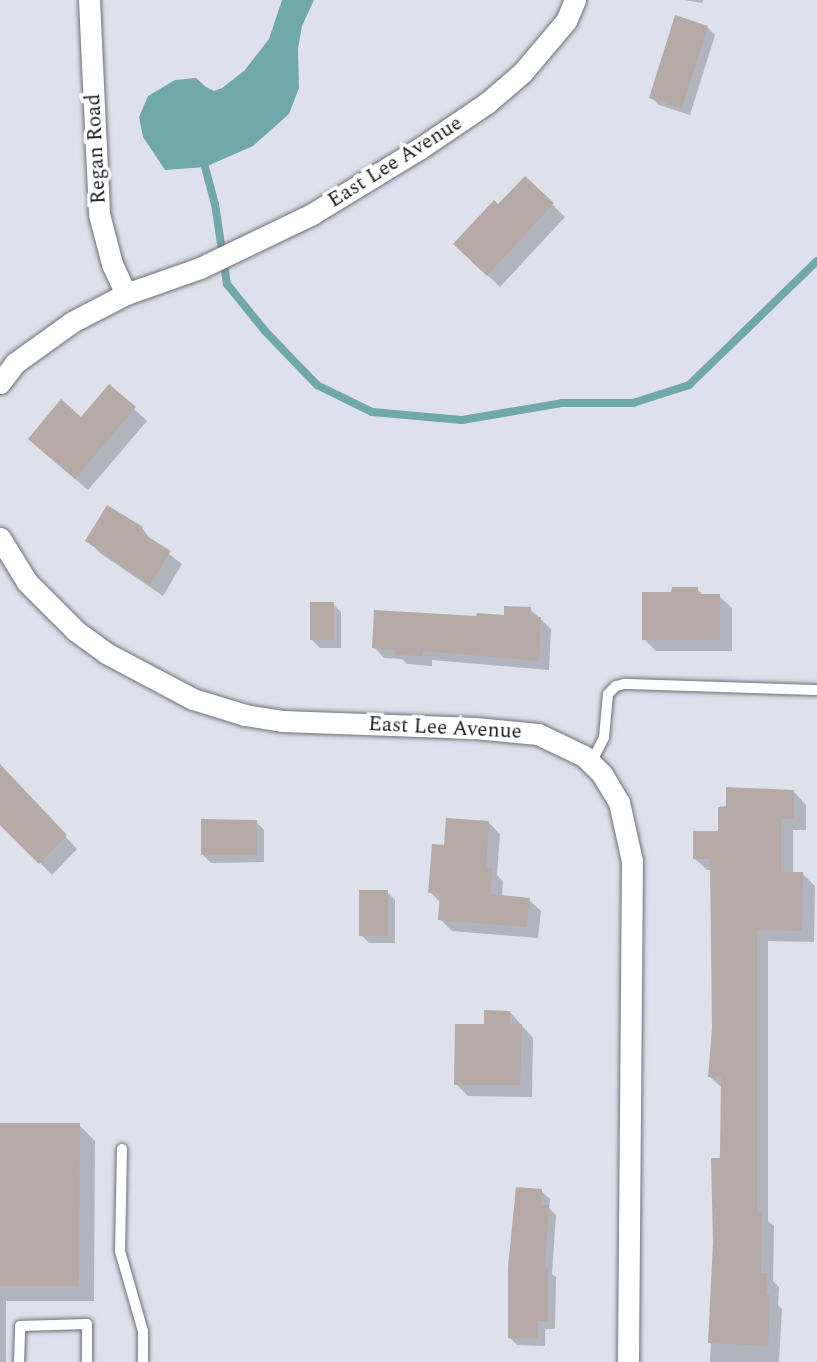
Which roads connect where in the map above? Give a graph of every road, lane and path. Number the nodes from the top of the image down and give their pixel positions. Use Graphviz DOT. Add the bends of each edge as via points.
graph roads {
  1 [pos="89,0"];
  2 [pos="575,0"];
  3 [pos="126,294"];
  4 [pos="0,383"];
  5 [pos="0,538"];
  6 [pos="817,690"];
  7 [pos="591,763"];
  8 [pos="122,1149"];
  9 [pos="19,1362"];
  10 [pos="87,1362"];
  11 [pos="143,1362"];
  12 [pos="628,1362"];
  1 -- 3 [label="street, Regan Road" via="99,214 112,264"];
  2 -- 3 [label="street, East Lee Avenue" via="545,48 487,103 312,214 200,268"];
  3 -- 4 [label="street, East Lee Avenue" via="72,321 15,363"];
  5 -- 7 [label="street, East Lee Avenue" via="27,582 76,631 106,653 193,699 282,721 538,734"];
  6 -- 7 [label="lane" via="616,686 608,694 604,737"];
  7 -- 12 [label="street, East Lee Avenue" via="619,802 632,861"];
  8 -- 11 [label="lane" via="120,1251 144,1331"];
  9 -- 10 [label="lane" via="20,1326 87,1324"];
}
